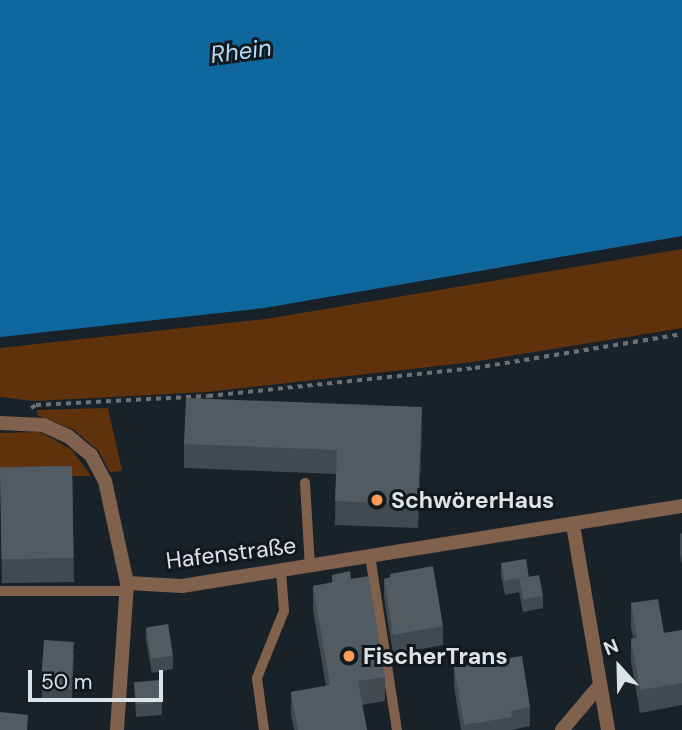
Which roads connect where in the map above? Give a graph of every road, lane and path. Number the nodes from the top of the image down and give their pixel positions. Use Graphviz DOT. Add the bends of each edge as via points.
graph roads {
  1 [pos="682,334"];
  2 [pos="3,423"];
  3 [pos="306,484"];
  4 [pos="682,506"];
  5 [pos="573,525"];
  6 [pos="370,556"];
  7 [pos="310,566"];
  8 [pos="281,570"];
  9 [pos="126,587"];
  10 [pos="0,591"];
  11 [pos="598,686"];
  12 [pos="117,730"];
  13 [pos="264,730"];
  14 [pos="397,730"];
  15 [pos="562,730"];
  16 [pos="608,730"];
  1 -- 2 [label="path" via="475,368 208,396 36,405"];
  2 -- 9 [label="street" via="43,425 68,436 91,455 105,481"];
  3 -- 7 [label="lane"];
  4 -- 5 [label="street, Hafenstraße"];
  5 -- 6 [label="street, Hafenstraße"];
  5 -- 11 [label="street"];
  6 -- 7 [label="street, Hafenstraße"];
  6 -- 14 [label="lane"];
  7 -- 8 [label="street, Hafenstraße"];
  8 -- 9 [label="street, Hafenstraße" via="182,586"];
  8 -- 13 [label="lane" via="284,611 257,678"];
  9 -- 10 [label="lane"];
  9 -- 12 [label="street"];
  11 -- 15 [label="street"];
  11 -- 16 [label="street"];
}
